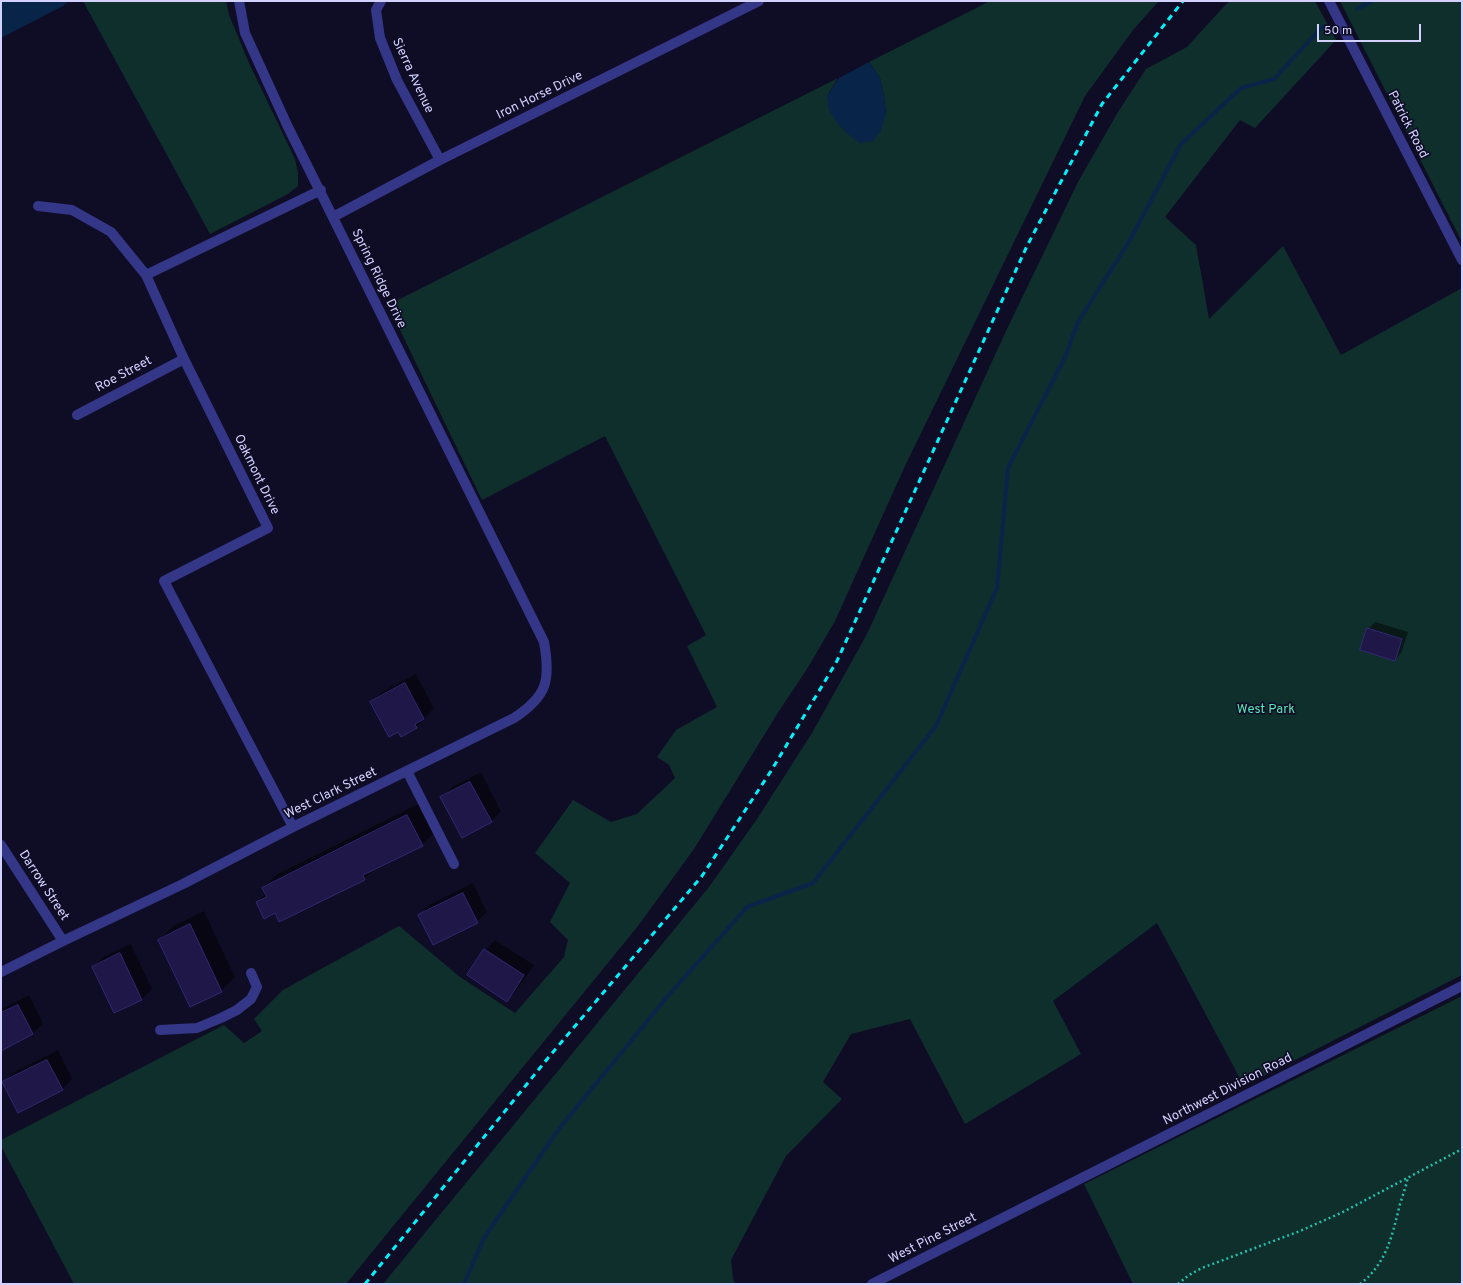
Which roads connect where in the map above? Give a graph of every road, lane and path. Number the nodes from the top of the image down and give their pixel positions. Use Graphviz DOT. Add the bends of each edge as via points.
graph roads {
  1 [pos="239,1"];
  2 [pos="381,1"];
  3 [pos="759,1"];
  4 [pos="1329,1"];
  5 [pos="440,160"];
  6 [pos="321,190"];
  7 [pos="38,206"];
  8 [pos="333,217"];
  9 [pos="1462,260"];
  10 [pos="146,275"];
  11 [pos="184,359"];
  12 [pos="77,415"];
  13 [pos="506,564"];
  14 [pos="407,771"];
  15 [pos="293,827"];
  16 [pos="1,845"];
  17 [pos="454,864"];
  18 [pos="63,940"];
  19 [pos="1,972"];
  20 [pos="251,973"];
  21 [pos="1462,986"];
  22 [pos="160,1030"];
  23 [pos="1462,1149"];
  24 [pos="1408,1177"];
  25 [pos="1005,1218"];
  26 [pos="877,1283"];
  27 [pos="1178,1284"];
  28 [pos="1360,1284"];
  1 -- 6 [label="street, Spring Ridge Drive" via="245,33"];
  2 -- 5 [label="street, Sierra Avenue" via="376,10 380,38 397,80"];
  3 -- 5 [label="street, Iron Horse Drive"];
  4 -- 9 [label="street, Patrick Road"];
  5 -- 8 [label="street, Iron Horse Drive"];
  6 -- 8 [label="street, Spring Ridge Drive"];
  6 -- 10 [label="street"];
  7 -- 10 [label="street, Oakmont Drive" via="72,210 111,232"];
  8 -- 13 [label="street, Spring Ridge Drive"];
  10 -- 11 [label="street, Oakmont Drive"];
  11 -- 12 [label="street, Roe Street"];
  11 -- 15 [label="street, Oakmont Drive" via="268,528 164,582"];
  13 -- 14 [label="street, West Clark Street" via="544,642 547,659 544,688 538,699 514,718"];
  14 -- 15 [label="street, West Clark Street"];
  14 -- 17 [label="street"];
  15 -- 18 [label="street, West Clark Street" via="190,880"];
  16 -- 18 [label="street, Darrow Street"];
  18 -- 19 [label="street, West Clark Street"];
  20 -- 22 [label="street" via="257,987 251,1000 237,1010 196,1028"];
  21 -- 25 [label="street, Northwest Division Road"];
  23 -- 24 [label="path"];
  24 -- 27 [label="path" via="1343,1212 1300,1231 1202,1268"];
  24 -- 28 [label="path" via="1391,1241 1379,1264"];
  25 -- 26 [label="street, West Pine Street"];
}
